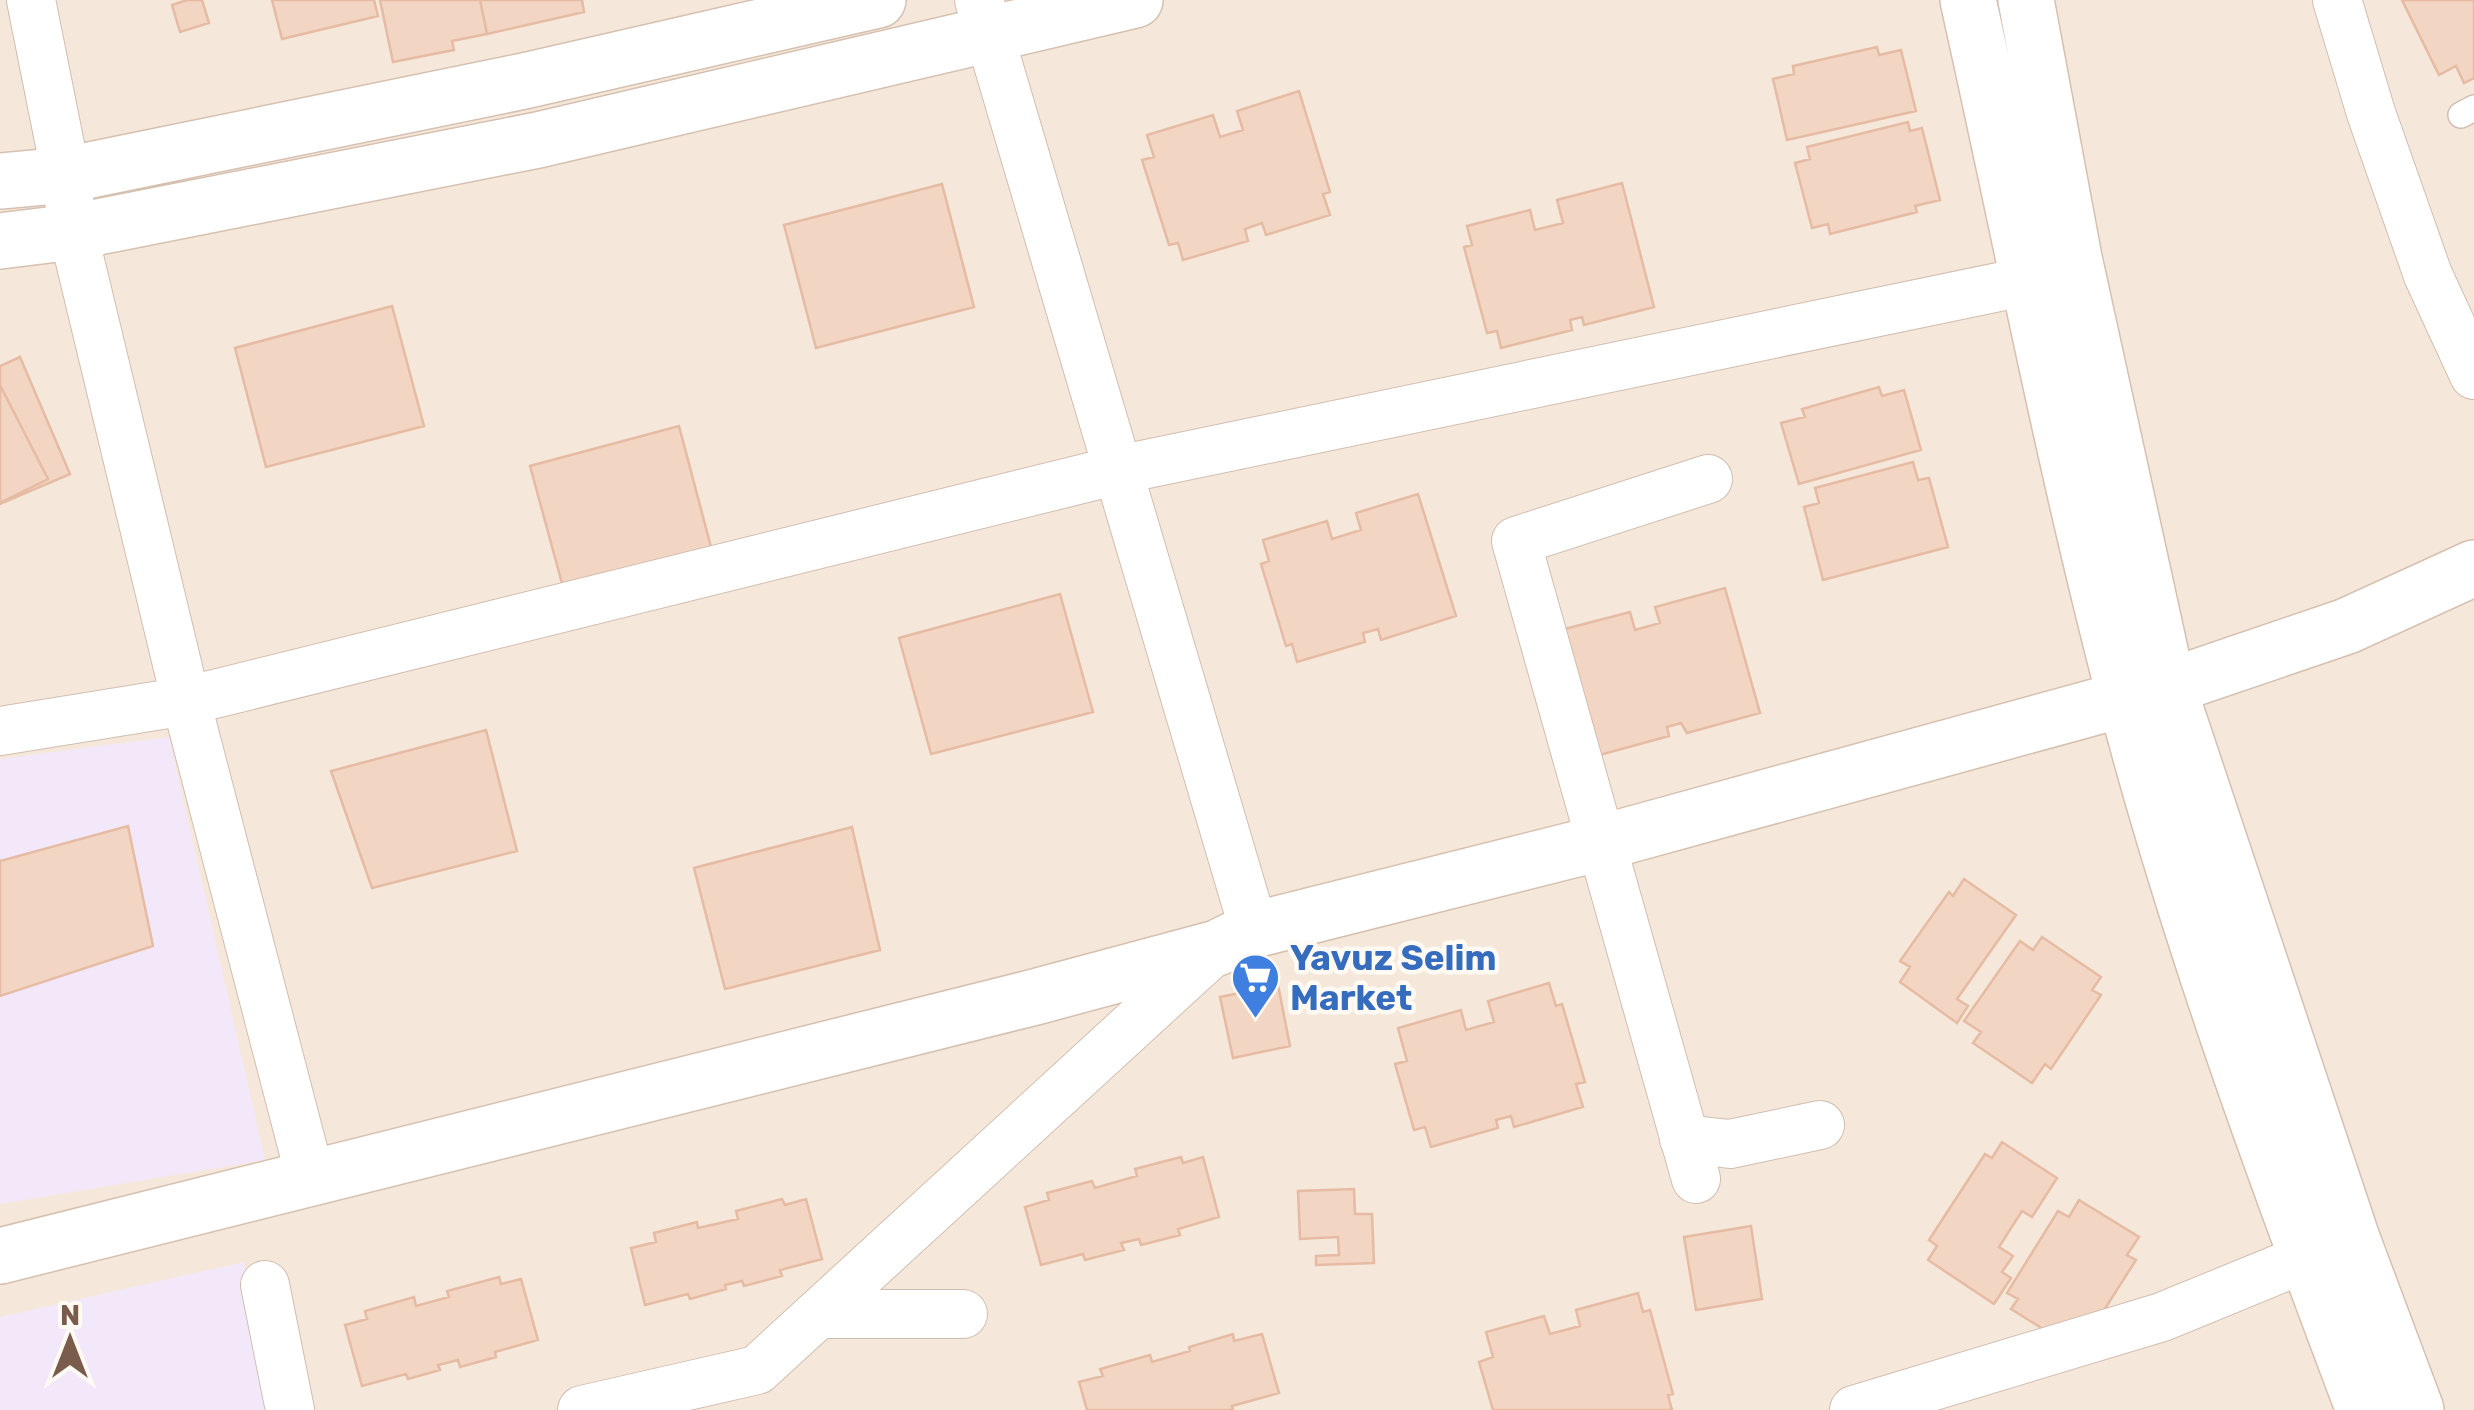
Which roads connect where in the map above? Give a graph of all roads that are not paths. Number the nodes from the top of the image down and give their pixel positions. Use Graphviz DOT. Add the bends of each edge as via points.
graph roads {
  1 [pos="32,0"];
  2 [pos="878,0"];
  3 [pos="1135,0"];
  4 [pos="1968,0"];
  5 [pos="2026,0"];
  6 [pos="2337,0"];
  7 [pos="984,16"];
  8 [pos="524,82"];
  9 [pos="538,140"];
  10 [pos="66,175"];
  11 [pos="0,181"];
  12 [pos="73,232"];
  13 [pos="0,241"];
  14 [pos="2053,276"];
  15 [pos="2474,375"];
  16 [pos="1118,470"];
  17 [pos="1708,479"];
  18 [pos="2474,568"];
  19 [pos="2147,693"];
  20 [pos="186,701"];
  21 [pos="0,731"];
  22 [pos="1600,843"];
  23 [pos="1236,939"];
  24 [pos="1820,1124"];
  25 [pos="310,1176"];
  26 [pos="2330,1249"];
  27 [pos="0,1256"];
  28 [pos="265,1285"];
  29 [pos="818,1314"];
  30 [pos="963,1314"];
  31 [pos="290,1410"];
  32 [pos="582,1410"];
  33 [pos="1854,1410"];
  34 [pos="2364,1410"];
  35 [pos="2416,1410"];
  1 -- 10 [label="street"];
  2 -- 8 [label="street"];
  3 -- 7 [label="street"];
  4 -- 14 [label="street"];
  5 -- 14 [label="street"];
  6 -- 15 [label="street" via="2428,276"];
  7 -- 9 [label="street"];
  7 -- 16 [label="street"];
  8 -- 9 [label="street"];
  8 -- 10 [label="street"];
  9 -- 12 [label="street"];
  10 -- 11 [label="street"];
  10 -- 12 [label="street"];
  12 -- 13 [label="street"];
  12 -- 20 [label="street"];
  14 -- 16 [label="street"];
  14 -- 19 [label="street"];
  16 -- 20 [label="street"];
  16 -- 23 [label="street"];
  17 -- 22 [label="street" via="1516,541"];
  18 -- 19 [label="street" via="2347,626"];
  19 -- 22 [label="street"];
  19 -- 26 [label="street"];
  20 -- 21 [label="street"];
  20 -- 25 [label="street"];
  22 -- 23 [label="street"];
  22 -- 24 [label="street" via="1690,1159"];
  23 -- 25 [label="street" via="1035,998"];
  23 -- 29 [label="street"];
  25 -- 27 [label="street"];
  26 -- 33 [label="street" via="2162,1316"];
  26 -- 34 [label="street"];
  26 -- 35 [label="street"];
  28 -- 31 [label="street"];
  29 -- 30 [label="street"];
  29 -- 32 [label="street" via="756,1370"];
}
